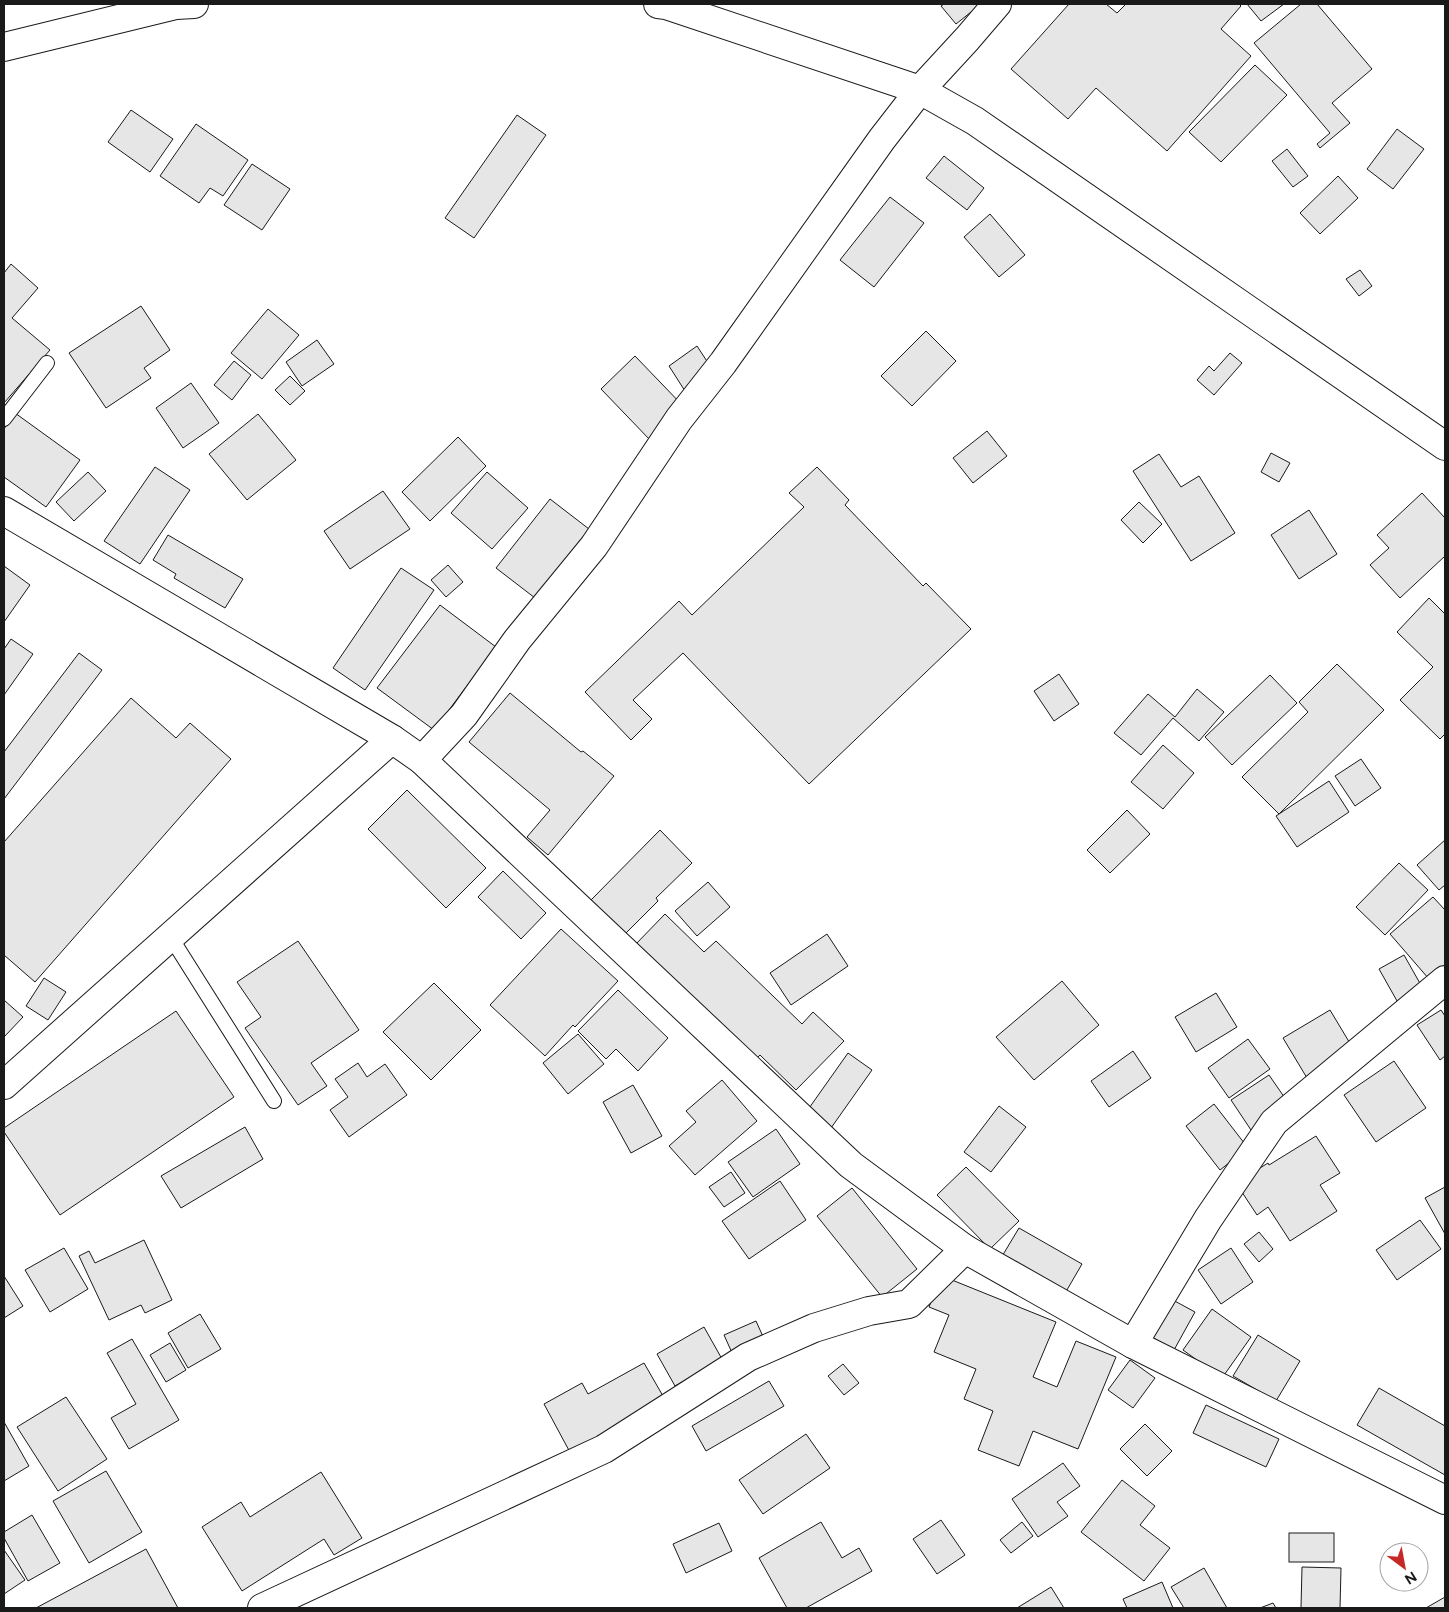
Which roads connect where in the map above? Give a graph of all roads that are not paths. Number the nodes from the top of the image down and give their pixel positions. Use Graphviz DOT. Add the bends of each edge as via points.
graph roads {
  1 [pos="194,4"];
  2 [pos="658,4"];
  3 [pos="997,4"];
  4 [pos="4,47"];
  5 [pos="920,90"];
  6 [pos="46,364"];
  7 [pos="4,419"];
  8 [pos="1445,446"];
  9 [pos="4,511"];
  10 [pos="392,738"];
  11 [pos="422,760"];
  12 [pos="170,936"];
  13 [pos="1445,980"];
  14 [pos="4,1085"];
  15 [pos="274,1101"];
  16 [pos="965,1249"];
  17 [pos="1133,1344"];
  18 [pos="1445,1500"];
  19 [pos="262,1608"];
  1 -- 4 [label="street" via="176,5"];
  2 -- 5 [label="street"];
  3 -- 5 [label="street"];
  5 -- 8 [label="street" via="983,127"];
  5 -- 11 [label="street" via="679,419 594,546 518,640 464,715"];
  6 -- 7 [label="lane"];
  9 -- 10 [label="street"];
  10 -- 11 [label="street"];
  10 -- 12 [label="street"];
  11 -- 16 [label="street" via="851,1165"];
  12 -- 14 [label="street"];
  12 -- 15 [label="lane"];
  13 -- 17 [label="street" via="1274,1122 1208,1219"];
  16 -- 17 [label="street"];
  16 -- 19 [label="street" via="910,1304 869,1311 814,1328 748,1357 604,1449"];
  17 -- 18 [label="street"];
}
